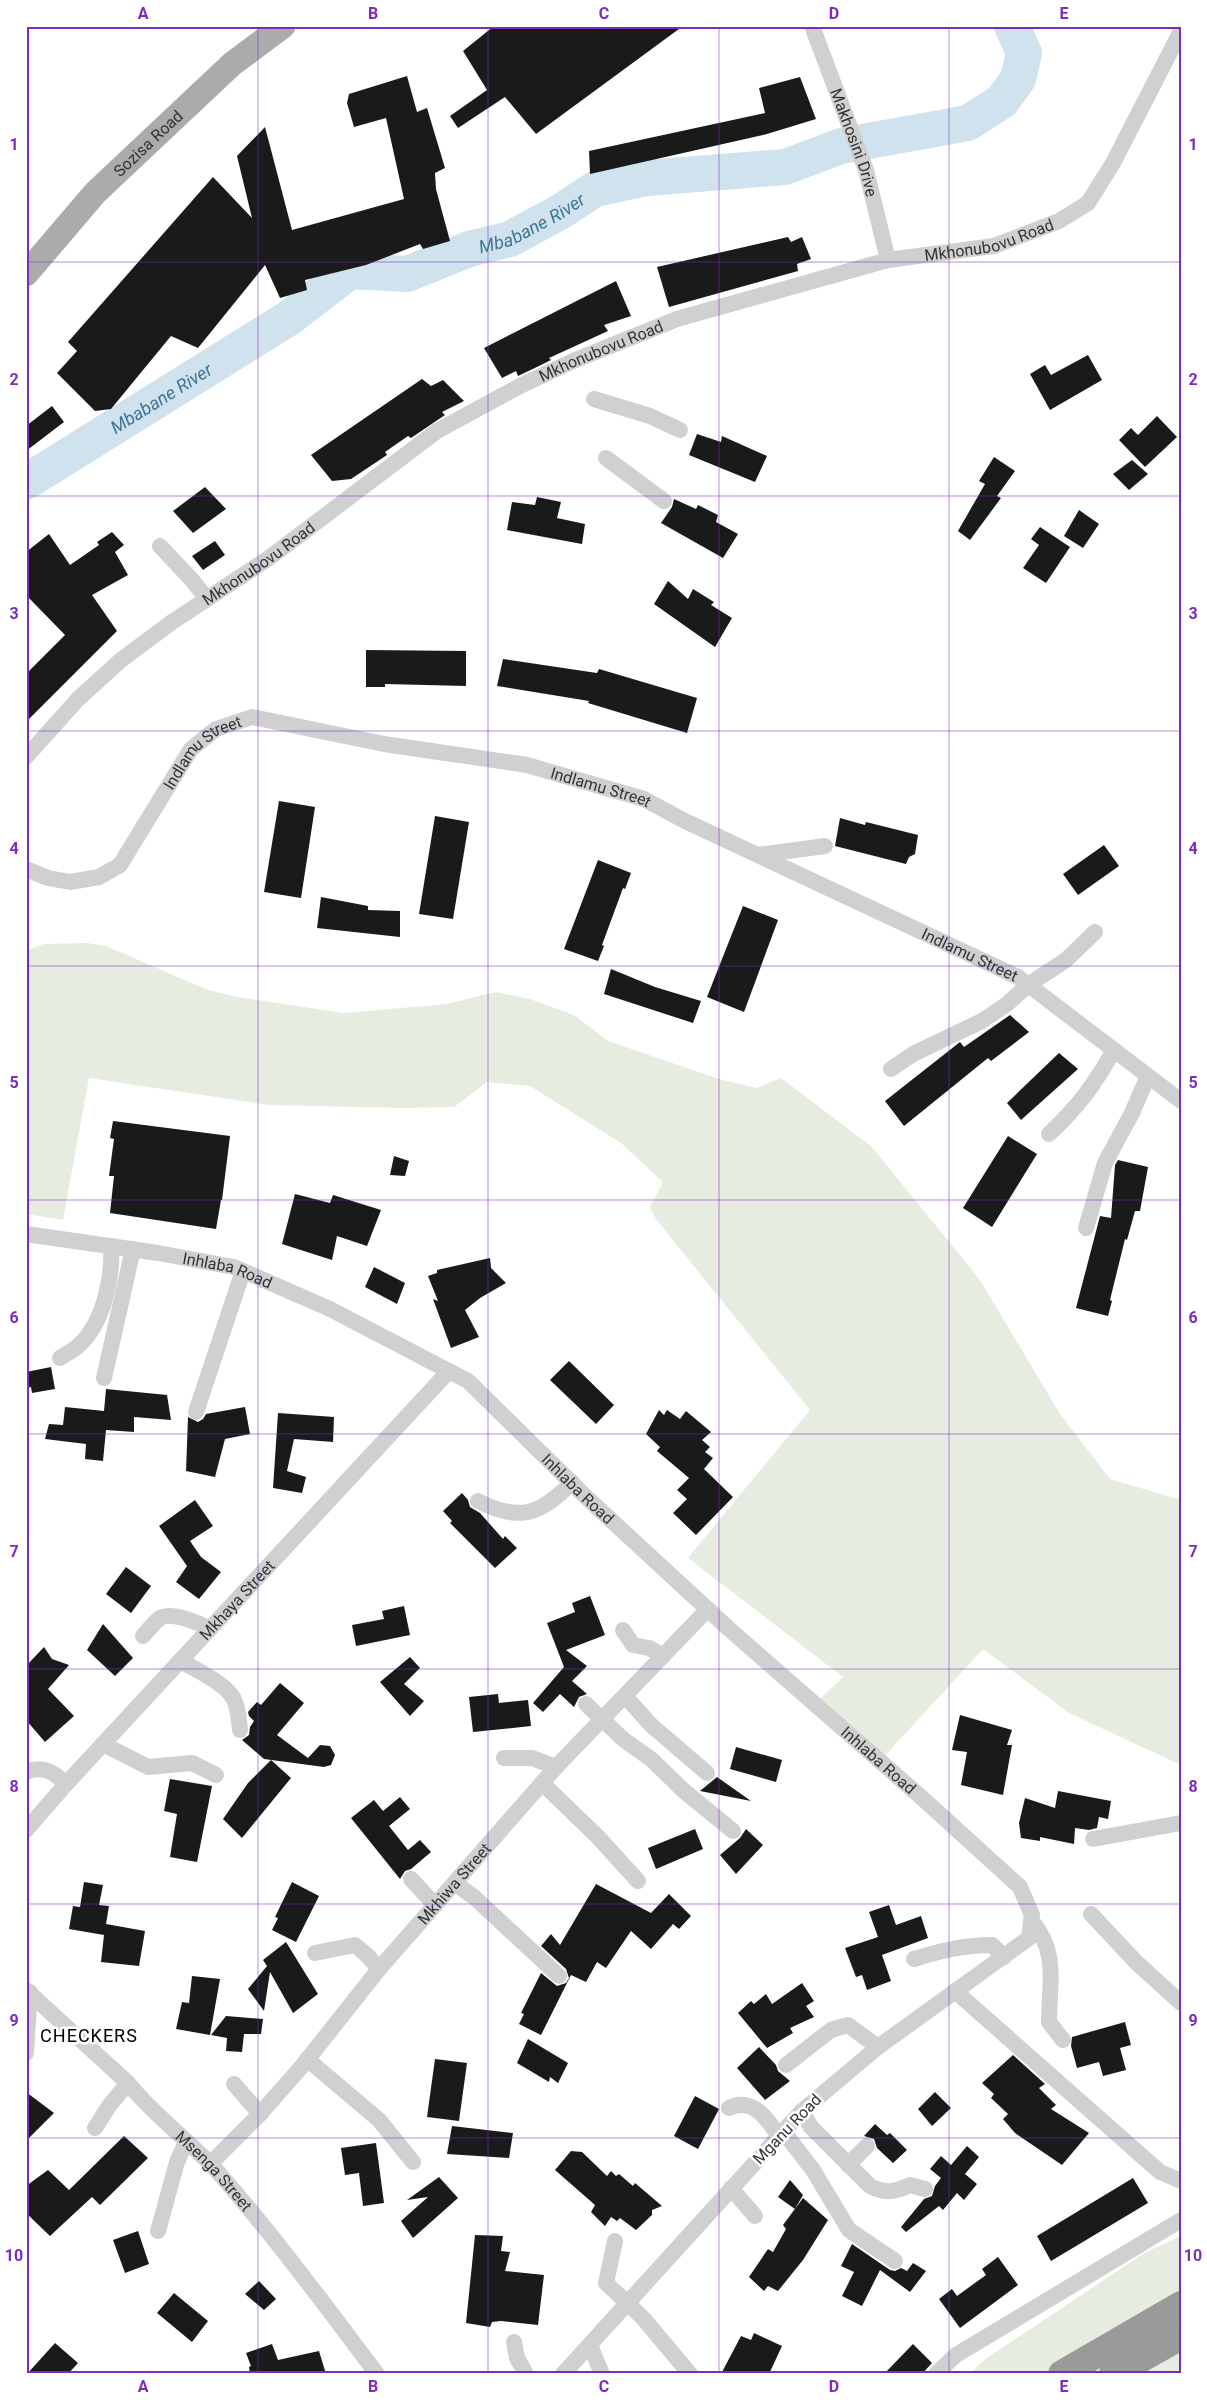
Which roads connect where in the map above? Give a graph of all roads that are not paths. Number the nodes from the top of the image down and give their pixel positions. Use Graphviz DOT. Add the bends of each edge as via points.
graph roads {
  1 [pos="283,26"];
  2 [pos="812,26"];
  3 [pos="1181,31"];
  4 [pos="888,260"];
  5 [pos="26,274"];
  6 [pos="594,399"];
  7 [pos="680,430"];
  8 [pos="606,458"];
  9 [pos="664,501"];
  10 [pos="160,546"];
  11 [pos="207,599"];
  12 [pos="26,757"];
  13 [pos="825,846"];
  14 [pos="758,855"];
  15 [pos="26,869"];
  16 [pos="1095,932"];
  17 [pos="1028,985"];
  18 [pos="1114,1050"];
  19 [pos="891,1069"];
  20 [pos="1148,1076"];
  21 [pos="1180,1100"];
  22 [pos="1049,1134"];
  23 [pos="1086,1228"];
  24 [pos="26,1234"];
  25 [pos="111,1246"];
  26 [pos="132,1250"];
  27 [pos="243,1271"];
  28 [pos="60,1358"];
  29 [pos="449,1371"];
  30 [pos="104,1378"];
  31 [pos="196,1412"];
  32 [pos="572,1482"];
  33 [pos="478,1501"];
  34 [pos="708,1609"];
  35 [pos="210,1629"];
  36 [pos="624,1630"];
  37 [pos="143,1636"];
  38 [pos="663,1656"];
  39 [pos="180,1661"];
  40 [pos="626,1696"];
  41 [pos="586,1704"];
  42 [pos="603,1718"];
  43 [pos="240,1730"];
  44 [pos="103,1744"];
  45 [pos="504,1758"];
  46 [pos="556,1767"];
  47 [pos="26,1772"];
  48 [pos="707,1773"];
  49 [pos="216,1775"];
  50 [pos="66,1784"];
  51 [pos="542,1784"];
  52 [pos="1181,1823"];
  53 [pos="26,1830"];
  54 [pos="733,1831"];
  55 [pos="1093,1839"];
  56 [pos="411,1879"];
  57 [pos="638,1881"];
  58 [pos="454,1883"];
  59 [pos="436,1905"];
  60 [pos="1091,1914"];
  61 [pos="1032,1918"];
  62 [pos="315,1953"];
  63 [pos="1004,1957"];
  64 [pos="914,1959"];
  65 [pos="379,1969"];
  66 [pos="559,1976"];
  67 [pos="28,1991"];
  68 [pos="955,1991"];
  69 [pos="1181,2003"];
  70 [pos="1063,2040"];
  71 [pos="878,2047"];
  72 [pos="26,2053"];
  73 [pos="307,2059"];
  74 [pos="786,2065"];
  75 [pos="128,2083"];
  76 [pos="234,2084"];
  77 [pos="729,2108"];
  78 [pos="802,2111"];
  79 [pos="260,2114"];
  80 [pos="95,2128"];
  81 [pos="781,2133"];
  82 [pos="186,2142"];
  83 [pos="867,2146"];
  84 [pos="413,2162"];
  85 [pos="210,2164"];
  86 [pos="848,2165"];
  87 [pos="1181,2181"];
  88 [pos="731,2188"];
  89 [pos="925,2190"];
  90 [pos="755,2216"];
  91 [pos="1181,2220"];
  92 [pos="158,2230"];
  93 [pos="615,2240"];
  94 [pos="895,2261"];
  95 [pos="628,2303"];
  96 [pos="1181,2305"];
  97 [pos="1181,2336"];
  98 [pos="514,2342"];
  99 [pos="590,2345"];
  100 [pos="377,2374"];
  101 [pos="526,2374"];
  102 [pos="563,2374"];
  103 [pos="602,2374"];
  104 [pos="690,2374"];
  105 [pos="936,2374"];
  106 [pos="1062,2374"];
  107 [pos="1113,2374"];
  1 -- 5 [label="main road, Sozisa Road" via="232,64 95,193"];
  2 -- 4 [label="street, Makhosini Drive" via="866,170"];
  3 -- 4 [label="street, Mkhonubovu Road" via="1113,163 1088,203 1058,221 994,246"];
  4 -- 11 [label="street, Mkhonubovu Road" via="677,320 573,361 520,386 437,431 269,558"];
  6 -- 7 [label="street" via="650,416"];
  8 -- 9 [label="street"];
  10 -- 11 [label="street"];
  11 -- 12 [label="street, Mkhonubovu Road" via="121,660 78,699"];
  13 -- 14 [label="street"];
  14 -- 15 [label="street, Indlamu Street" via="644,800 528,765 384,744 252,717 216,729 191,749 120,864 99,877 70,882"];
  14 -- 17 [label="street, Indlamu Street" via="1018,977"];
  16 -- 17 [label="street" via="1066,960"];
  17 -- 18 [label="street, Indlamu Street"];
  17 -- 19 [label="street" via="1008,1004 982,1021 913,1054"];
  18 -- 20 [label="street, Indlamu Street"];
  18 -- 22 [label="street" via="1075,1110"];
  20 -- 21 [label="street, Indlamu Street"];
  20 -- 23 [label="street" via="1105,1163"];
  24 -- 25 [label="street, Inhlaba Road"];
  25 -- 26 [label="street, Inhlaba Road"];
  25 -- 28 [label="street" via="108,1292 96,1320 78,1347"];
  26 -- 27 [label="street, Inhlaba Road"];
  26 -- 30 [label="street"];
  27 -- 29 [label="street, Inhlaba Road" via="330,1309"];
  27 -- 31 [label="street"];
  29 -- 32 [label="street, Inhlaba Road" via="468,1381"];
  29 -- 35 [label="street, Mkhaya Street"];
  32 -- 33 [label="street" via="542,1509 522,1513 497,1510"];
  32 -- 34 [label="street, Inhlaba Road"];
  34 -- 38 [label="street, Mkhiwa Street"];
  34 -- 61 [label="street, Inhlaba Road" via="1020,1887"];
  35 -- 37 [label="street" via="194,1620 170,1616 161,1618"];
  35 -- 39 [label="street, Mkhaya Street"];
  36 -- 38 [label="street" via="633,1645"];
  38 -- 40 [label="street, Mkhiwa Street"];
  39 -- 43 [label="street" via="232,1696"];
  39 -- 44 [label="street, Mkhaya Street"];
  40 -- 42 [label="street, Mkhiwa Street"];
  40 -- 48 [label="street" via="651,1725"];
  41 -- 42 [label="street"];
  42 -- 46 [label="street, Mkhiwa Street"];
  42 -- 54 [label="street" via="624,1740 651,1759"];
  44 -- 49 [label="street" via="148,1767 192,1763"];
  44 -- 50 [label="street, Mkhaya Street"];
  45 -- 46 [label="street" via="532,1758"];
  46 -- 51 [label="street, Mkhiwa Street"];
  47 -- 50 [label="street" via="43,1769 56,1773"];
  50 -- 53 [label="street, Mkhaya Street"];
  51 -- 57 [label="street" via="603,1842"];
  51 -- 58 [label="street, Mkhiwa Street"];
  52 -- 55 [label="street"];
  56 -- 59 [label="street"];
  58 -- 59 [label="street, Mkhiwa Street"];
  58 -- 66 [label="street"];
  59 -- 65 [label="street, Mkhiwa Street"];
  60 -- 69 [label="street"];
  61 -- 63 [label="street, Mganu Road" via="1029,1938"];
  61 -- 70 [label="street, Inhlaba Road" via="1043,1933 1050,1952 1049,2022"];
  62 -- 65 [label="street" via="355,1945"];
  63 -- 64 [label="street" via="992,1945 971,1945"];
  63 -- 68 [label="street, Mganu Road"];
  65 -- 73 [label="street, Mkhiwa Street"];
  67 -- 72 [label="street"];
  67 -- 75 [label="street, Msenga Street"];
  68 -- 71 [label="street, Mganu Road"];
  68 -- 87 [label="street" via="1160,2172"];
  71 -- 74 [label="street" via="848,2025 831,2030"];
  71 -- 78 [label="street, Mganu Road"];
  73 -- 79 [label="street, Mkhiwa Street"];
  73 -- 84 [label="street" via="379,2120"];
  75 -- 80 [label="street"];
  75 -- 82 [label="street, Msenga Street"];
  76 -- 79 [label="street"];
  77 -- 81 [label="street" via="739,2104 750,2105"];
  78 -- 81 [label="street, Mganu Road"];
  78 -- 86 [label="street" via="812,2127"];
  79 -- 85 [label="street, Mkhiwa Street"];
  81 -- 88 [label="street, Mganu Road"];
  81 -- 94 [label="street" via="812,2170 848,2230"];
  82 -- 85 [label="street, Msenga Street"];
  82 -- 92 [label="street" via="177,2162"];
  83 -- 86 [label="street"];
  85 -- 100 [label="street, Msenga Street" via="252,2211"];
  86 -- 89 [label="street" via="880,2191 894,2192 910,2185"];
  88 -- 90 [label="street"];
  88 -- 95 [label="street, Mganu Road"];
  91 -- 105 [label="street" via="956,2355"];
  93 -- 95 [label="street" via="606,2283"];
  95 -- 99 [label="street, Mganu Road"];
  95 -- 104 [label="street"];
  96 -- 106 [label="highway"];
  97 -- 107 [label="highway"];
  98 -- 101 [label="street" via="517,2358"];
  99 -- 102 [label="street, Mganu Road"];
  99 -- 103 [label="street"];
}
